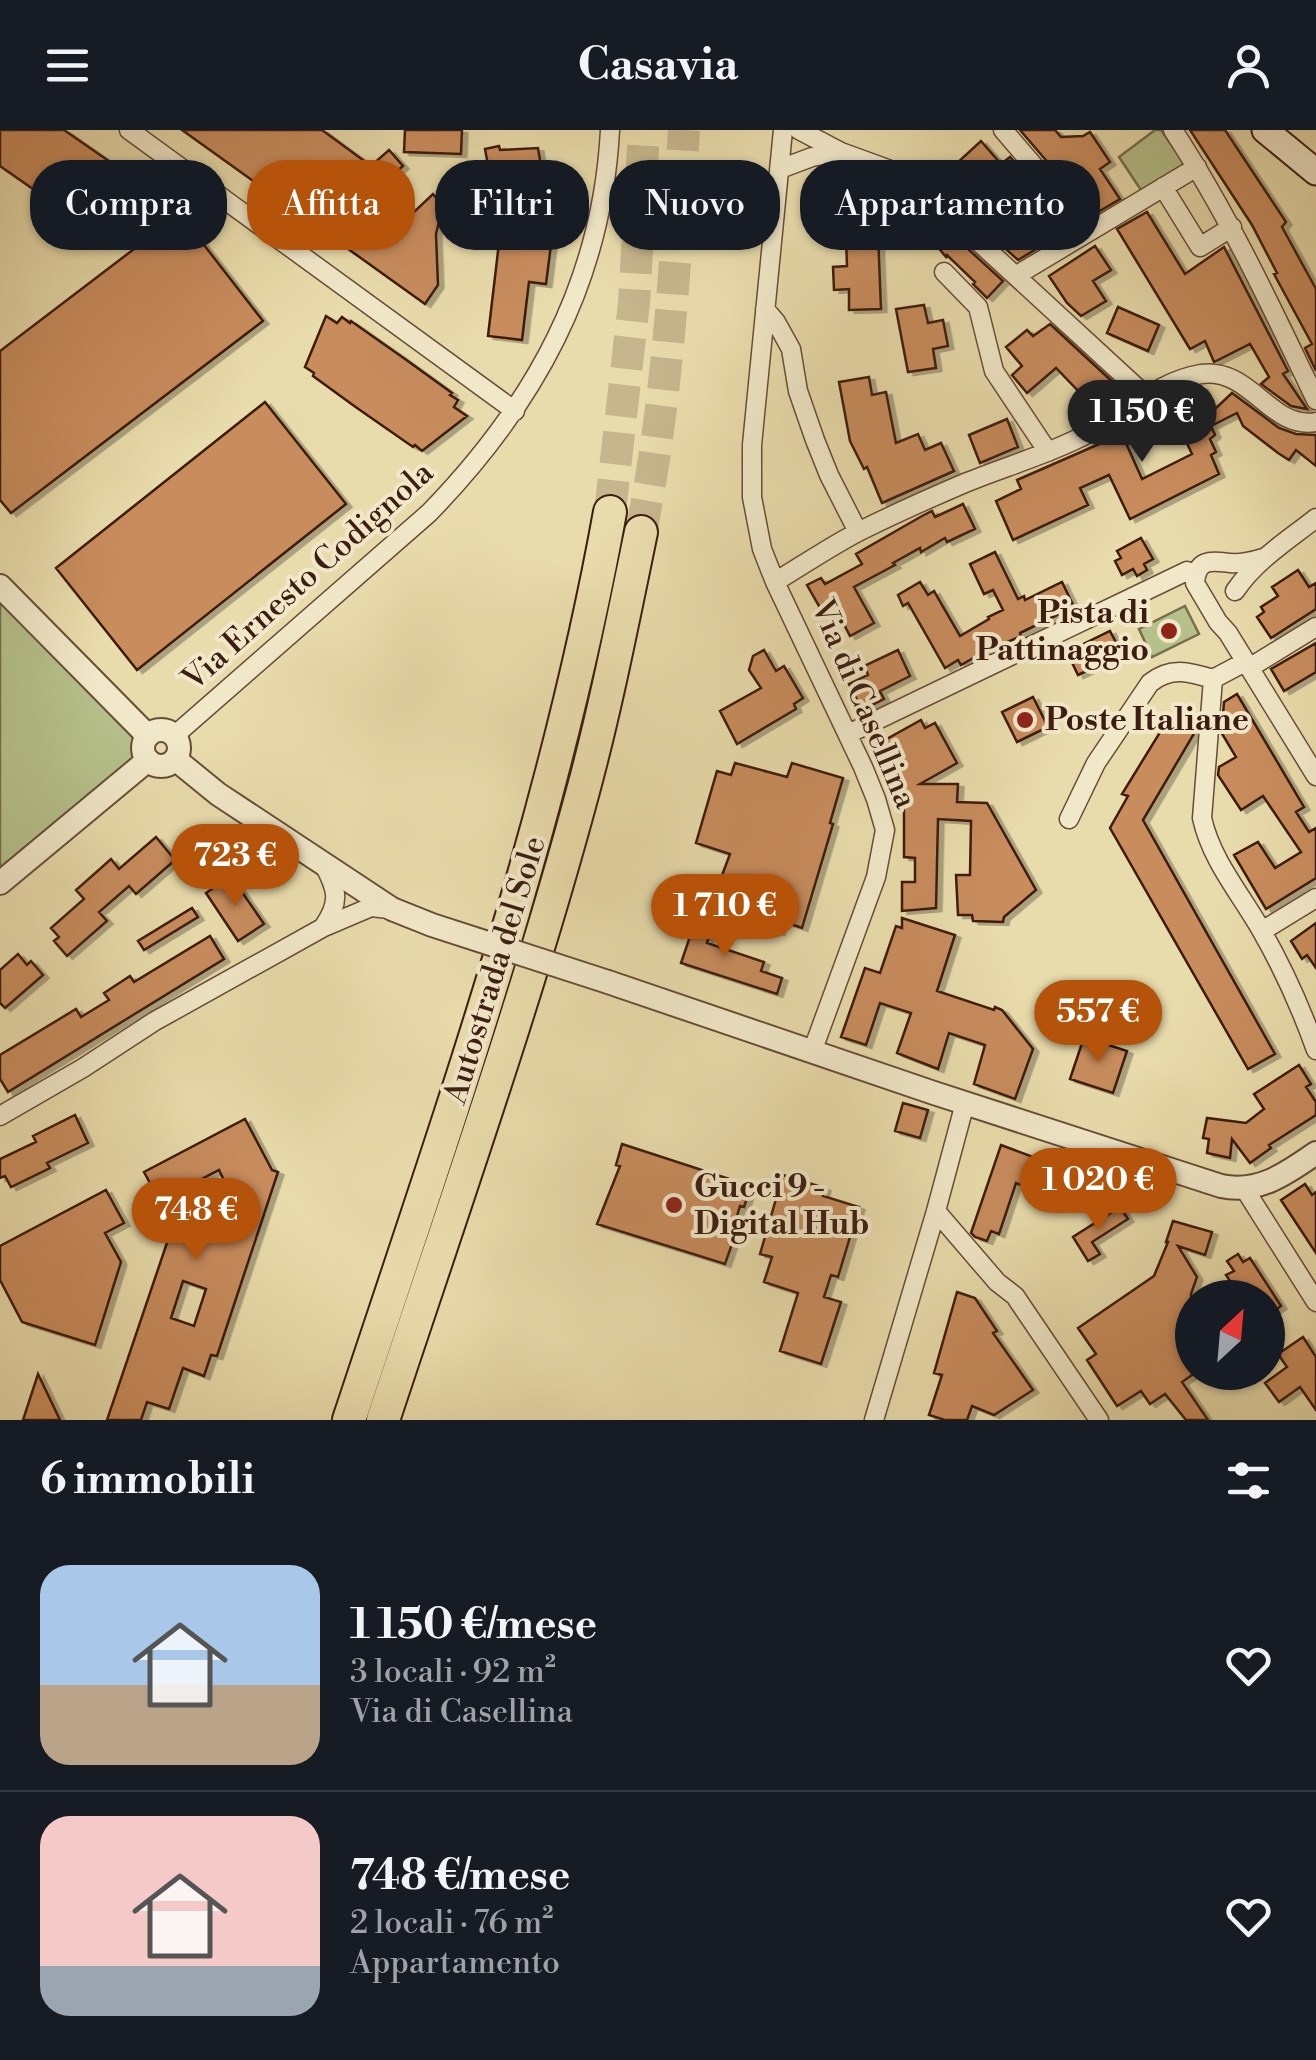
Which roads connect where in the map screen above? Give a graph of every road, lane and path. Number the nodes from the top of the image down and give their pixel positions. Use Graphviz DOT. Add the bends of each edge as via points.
graph roads {
  1 [pos="129,130"];
  2 [pos="610,130"];
  3 [pos="782,130"];
  4 [pos="799,130"];
  5 [pos="1003,130"];
  6 [pos="1173,130"];
  7 [pos="1265,130"];
  8 [pos="841,152"];
  9 [pos="1029,160"];
  10 [pos="1197,167"];
  11 [pos="780,169"];
  12 [pos="1316,172"];
  13 [pos="1163,187"];
  14 [pos="1100,225"];
  15 [pos="1232,227"];
  16 [pos="772,250"];
  17 [pos="1058,250"];
  18 [pos="944,272"];
  19 [pos="1017,275"];
  20 [pos="766,309"];
  21 [pos="1146,396"];
  22 [pos="1316,400"];
  23 [pos="515,411"];
  24 [pos="1316,422"];
  25 [pos="1048,452"];
  26 [pos="610,512"];
  27 [pos="1316,518"];
  28 [pos="641,532"];
  29 [pos="858,532"];
  30 [pos="1263,558"];
  31 [pos="1228,563"];
  32 [pos="1191,573"];
  33 [pos="774,582"];
  34 [pos="0,586"];
  35 [pos="1231,595"];
  36 [pos="1204,598"];
  37 [pos="1316,627"];
  38 [pos="1228,633"];
  39 [pos="1247,665"];
  40 [pos="1214,678"];
  41 [pos="848,734"];
  42 [pos="148,748"];
  43 [pos="175,748"];
  44 [pos="1316,776"];
  45 [pos="1069,819"];
  46 [pos="322,863"];
  47 [pos="0,884"];
  48 [pos="1316,898"];
  49 [pos="392,909"];
  50 [pos="324,927"];
  51 [pos="1262,931"];
  52 [pos="1316,1050"];
  53 [pos="812,1052"];
  54 [pos="966,1104"];
  55 [pos="0,1116"];
  56 [pos="1316,1153"];
  57 [pos="1244,1188"];
  58 [pos="936,1211"];
  59 [pos="1316,1302"];
  60 [pos="349,1420"];
  61 [pos="383,1420"];
  62 [pos="874,1420"];
  63 [pos="1098,1420"];
  1 -- 23 [label="street"];
  2 -- 23 [label="street, Via Ernesto Codignola" via="587,266"];
  3 -- 11 [label="street"];
  4 -- 8 [label="street"];
  5 -- 9 [label="street"];
  6 -- 10 [label="street"];
  7 -- 12 [label="main road"];
  8 -- 11 [label="street"];
  8 -- 19 [label="street" via="908,180"];
  10 -- 13 [label="street"];
  10 -- 15 [label="street"];
  13 -- 14 [label="street"];
  13 -- 15 [label="street" via="1200,247"];
  15 -- 22 [label="street"];
  16 -- 20 [label="street"];
  17 -- 19 [label="street"];
  18 -- 25 [label="street" via="978,307 994,370"];
  19 -- 21 [label="street"];
  20 -- 29 [label="street" via="791,349 815,440"];
  20 -- 33 [label="street" via="751,477 756,531"];
  21 -- 24 [label="street, Via di Casellina" via="1182,379 1222,374 1289,420"];
  21 -- 25 [label="street, Via di Casellina"];
  23 -- 43 [label="street, Via Ernesto Codignola" via="429,514 234,682"];
  25 -- 29 [label="street, Via di Casellina"];
  26 -- 60 [label="highway, Autostrada del Sole" via="532,853"];
  27 -- 30 [label="street"];
  28 -- 61 [label="highway, Autostrada del Sole" via="609,689 540,944"];
  29 -- 33 [label="street, Via di Casellina"];
  30 -- 31 [label="street"];
  30 -- 35 [label="street"];
  31 -- 32 [label="street" via="1206,562"];
  31 -- 35 [label="street" via="1238,578"];
  32 -- 36 [label="street"];
  32 -- 41 [label="street"];
  33 -- 41 [label="street, Via di Casellina"];
  34 -- 42 [label="street"];
  35 -- 36 [label="street" via="1217,602"];
  35 -- 38 [label="street"];
  36 -- 38 [label="street"];
  37 -- 39 [label="street"];
  38 -- 39 [label="street"];
  39 -- 40 [label="street"];
  39 -- 44 [label="street"];
  40 -- 45 [label="street" via="1177,671 1150,683 1096,763"];
  40 -- 51 [label="street" via="1202,818 1220,866"];
  41 -- 53 [label="street, Via di Casellina" via="876,799 884,839"];
  42 -- 43 [label="street" via="161,730"];
  42 -- 43 [label="street" via="161,766 169,764"];
  42 -- 47 [label="street"];
  43 -- 46 [label="street" via="218,794"];
  46 -- 49 [label="street"];
  46 -- 50 [label="street" via="336,902"];
  48 -- 51 [label="street"];
  49 -- 50 [label="street" via="372,907"];
  49 -- 53 [label="street, bridge"];
  50 -- 55 [label="street"];
  51 -- 52 [label="street"];
  53 -- 54 [label="street"];
  54 -- 57 [label="street"];
  54 -- 58 [label="street"];
  56 -- 57 [label="street" via="1281,1177"];
  57 -- 59 [label="street"];
  58 -- 62 [label="street"];
  58 -- 63 [label="street" via="1016,1296"];
}
